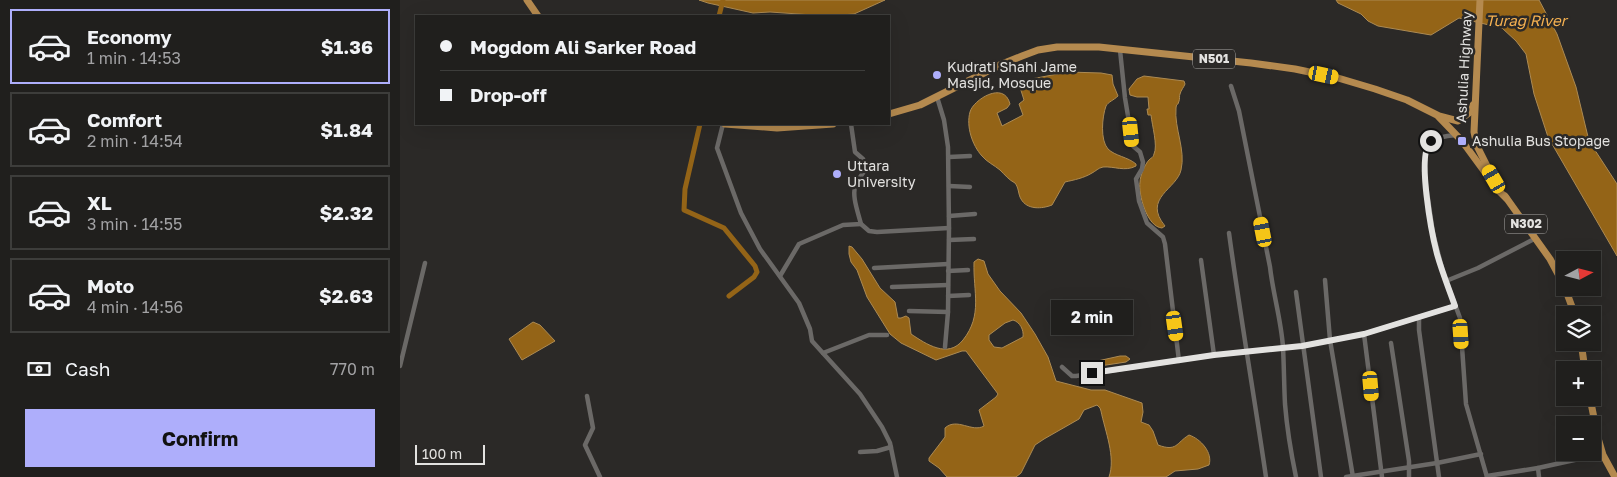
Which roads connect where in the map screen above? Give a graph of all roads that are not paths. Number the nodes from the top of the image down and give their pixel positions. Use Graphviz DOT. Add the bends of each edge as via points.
graph roads {
  1 [pos="527,0"];
  2 [pos="1480,0"];
  3 [pos="537,15"];
  4 [pos="1120,50"];
  5 [pos="1231,86"];
  6 [pos="937,97"];
  7 [pos="1476,99"];
  8 [pos="890,114"];
  9 [pos="1437,115"];
  10 [pos="724,125"];
  11 [pos="737,125"];
  12 [pos="819,125"];
  13 [pos="851,125"];
  14 [pos="1457,135"];
  15 [pos="970,156"];
  16 [pos="949,157"];
  17 [pos="949,186"];
  18 [pos="970,187"];
  19 [pos="1506,198"];
  20 [pos="975,214"];
  21 [pos="949,216"];
  22 [pos="861,224"];
  23 [pos="949,228"];
  24 [pos="1229,232"];
  25 [pos="1536,238"];
  26 [pos="974,239"];
  27 [pos="949,240"];
  28 [pos="1201,260"];
  29 [pos="426,263"];
  30 [pos="948,264"];
  31 [pos="874,268"];
  32 [pos="968,270"];
  33 [pos="1556,270"];
  34 [pos="948,271"];
  35 [pos="780,276"];
  36 [pos="1325,280"];
  37 [pos="1446,281"];
  38 [pos="948,286"];
  39 [pos="892,287"];
  40 [pos="1296,292"];
  41 [pos="969,295"];
  42 [pos="948,296"];
  43 [pos="1455,306"];
  44 [pos="910,311"];
  45 [pos="948,312"];
  46 [pos="1419,317"];
  47 [pos="1364,334"];
  48 [pos="887,335"];
  49 [pos="1330,340"];
  50 [pos="1391,343"];
  51 [pos="1302,346"];
  52 [pos="946,347"];
  53 [pos="1283,347"];
  54 [pos="1246,352"];
  55 [pos="823,353"];
  56 [pos="1214,355"];
  57 [pos="1179,361"];
  58 [pos="400,366"];
  59 [pos="1062,367"];
  60 [pos="587,396"];
  61 [pos="1592,406"];
  62 [pos="891,447"];
  63 [pos="860,452"];
  64 [pos="1481,454"];
  65 [pos="1603,455"];
  66 [pos="1438,463"];
  67 [pos="1408,467"];
  68 [pos="1538,468"];
  69 [pos="1381,471"];
  70 [pos="600,477"];
  71 [pos="897,477"];
  72 [pos="1266,477"];
  73 [pos="1296,477"];
  74 [pos="1321,477"];
  75 [pos="1346,477"];
  76 [pos="1353,477"];
  77 [pos="1382,477"];
  78 [pos="1409,477"];
  79 [pos="1439,477"];
  80 [pos="1487,477"];
  81 [pos="1539,477"];
  82 [pos="1615,477"];
  1 -- 3 [label="highway"];
  2 -- 7 [label="highway, Ashulia Highway / N302"];
  4 -- 6 [label="highway, N501" via="1079,46 1038,50"];
  4 -- 9 [label="highway, N501" via="1251,63 1338,78 1407,100"];
  4 -- 57 [label="street" via="1133,146 1144,162 1136,178 1138,201 1148,223 1163,237 1165,244"];
  5 -- 53 [label="street" via="1253,180"];
  6 -- 8 [label="highway, N501"];
  6 -- 16 [label="street"];
  7 -- 9 [label="highway" via="1469,113 1458,121"];
  7 -- 19 [label="highway, Ashulia Highway / N302" via="1474,132 1477,146"];
  9 -- 14 [label="highway, N501"];
  10 -- 35 [label="street" via="717,148 732,192 760,249"];
  11 -- 12 [label="highway" via="777,128"];
  13 -- 22 [label="street" via="855,152 867,166 856,183 855,196"];
  14 -- 19 [label="highway, N501"];
  14 -- 37 [label="street" via="1429,142 1424,171 1432,233"];
  15 -- 16 [label="street"];
  16 -- 17 [label="street"];
  17 -- 18 [label="street"];
  17 -- 21 [label="street"];
  19 -- 25 [label="highway, N302"];
  20 -- 21 [label="street"];
  21 -- 23 [label="street"];
  22 -- 23 [label="street" via="869,231 877,232"];
  22 -- 35 [label="street" via="844,225 800,244"];
  23 -- 27 [label="street"];
  24 -- 54 [label="street"];
  25 -- 33 [label="highway, N302"];
  25 -- 37 [label="street"];
  26 -- 27 [label="street"];
  27 -- 30 [label="street"];
  28 -- 56 [label="street"];
  29 -- 58 [label="street"];
  30 -- 31 [label="street"];
  30 -- 34 [label="street"];
  32 -- 34 [label="street"];
  34 -- 38 [label="street"];
  35 -- 55 [label="street" via="803,312 812,341"];
  36 -- 49 [label="street"];
  37 -- 43 [label="street"];
  38 -- 39 [label="street"];
  38 -- 42 [label="street"];
  40 -- 51 [label="street"];
  41 -- 42 [label="street"];
  42 -- 45 [label="street"];
  43 -- 46 [label="street"];
  43 -- 64 [label="street" via="1460,318 1466,404"];
  44 -- 45 [label="street"];
  45 -- 52 [label="street"];
  46 -- 47 [label="street"];
  46 -- 66 [label="street"];
  47 -- 49 [label="street"];
  47 -- 69 [label="street"];
  48 -- 55 [label="street" via="869,335"];
  49 -- 51 [label="street"];
  49 -- 76 [label="street"];
  50 -- 67 [label="street"];
  51 -- 53 [label="street"];
  51 -- 74 [label="street"];
  53 -- 54 [label="street"];
  53 -- 73 [label="street" via="1285,404"];
  54 -- 56 [label="street"];
  54 -- 72 [label="street"];
  55 -- 62 [label="street" via="864,400"];
  56 -- 57 [label="street"];
  57 -- 59 [label="street" via="1076,376"];
  60 -- 70 [label="street" via="593,428 585,445"];
  61 -- 65 [label="highway"];
  62 -- 63 [label="street"];
  62 -- 71 [label="street"];
  64 -- 66 [label="street"];
  64 -- 80 [label="street"];
  65 -- 68 [label="street"];
  65 -- 82 [label="highway"];
  66 -- 67 [label="street"];
  66 -- 79 [label="street"];
  67 -- 69 [label="street"];
  67 -- 78 [label="street"];
  68 -- 80 [label="street"];
  68 -- 81 [label="street"];
  69 -- 76 [label="street"];
  69 -- 77 [label="street"];
  75 -- 76 [label="street"];
}
